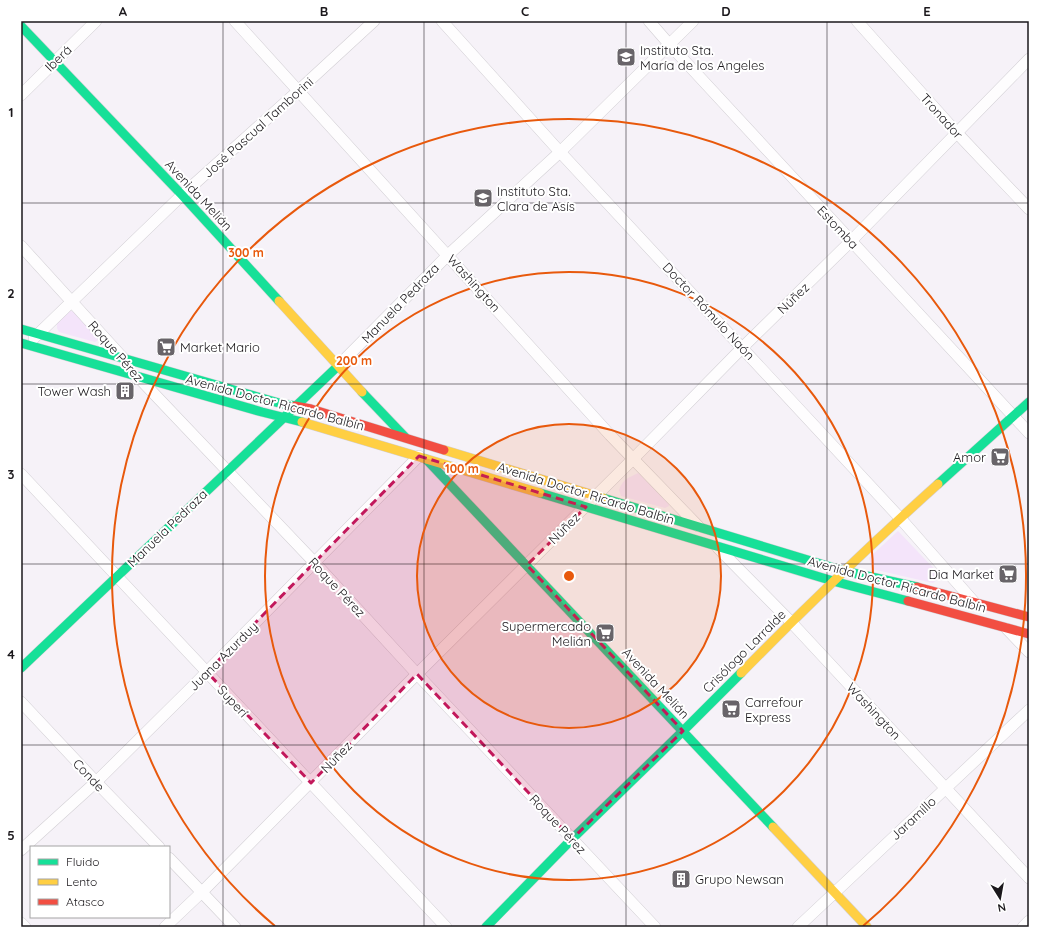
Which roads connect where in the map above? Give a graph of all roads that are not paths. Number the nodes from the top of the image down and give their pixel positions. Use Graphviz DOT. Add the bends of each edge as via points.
graph roads {
  1 [pos="96,21"];
  2 [pos="235,21"];
  3 [pos="374,21"];
  4 [pos="442,21"];
  5 [pos="649,21"];
  6 [pos="693,21"];
  7 [pos="857,21"];
  8 [pos="21,26"];
  9 [pos="669,44"];
  10 [pos="1029,59"];
  11 [pos="55,61"];
  12 [pos="298,91"];
  13 [pos="21,95"];
  14 [pos="957,133"];
  15 [pos="560,152"];
  16 [pos="182,195"];
  17 [pos="1029,209"];
  18 [pos="851,241"];
  19 [pos="21,246"];
  20 [pos="448,255"];
  21 [pos="72,301"];
  22 [pos="21,328"];
  23 [pos="39,334"];
  24 [pos="22,345"];
  25 [pos="742,347"];
  26 [pos="123,357"];
  27 [pos="338,366"];
  28 [pos="138,377"];
  29 [pos="1029,402"];
  30 [pos="297,406"];
  31 [pos="1013,416"];
  32 [pos="284,418"];
  33 [pos="1029,433"];
  34 [pos="405,438"];
  35 [pos="422,457"];
  36 [pos="633,460"];
  37 [pos="228,471"];
  38 [pos="21,474"];
  39 [pos="596,497"];
  40 [pos="586,507"];
  41 [pos="900,518"];
  42 [pos="698,526"];
  43 [pos="716,546"];
  44 [pos="315,563"];
  45 [pos="527,565"];
  46 [pos="844,571"];
  47 [pos="117,576"];
  48 [pos="834,581"];
  49 [pos="974,603"];
  50 [pos="1029,617"];
  51 [pos="791,622"];
  52 [pos="1007,628"];
  53 [pos="1029,634"];
  54 [pos="1029,652"];
  55 [pos="21,668"];
  56 [pos="206,672"];
  57 [pos="417,674"];
  58 [pos="21,702"];
  59 [pos="1029,710"];
  60 [pos="683,731"];
  61 [pos="96,782"];
  62 [pos="311,783"];
  63 [pos="946,788"];
  64 [pos="572,839"];
  65 [pos="158,846"];
  66 [pos="21,850"];
  67 [pos="170,859"];
  68 [pos="1029,878"];
  69 [pos="202,892"];
  70 [pos="834,892"];
  71 [pos="1029,921"];
  72 [pos="21,923"];
  73 [pos="25,927"];
  74 [pos="166,927"];
  75 [pos="235,927"];
  76 [pos="446,927"];
  77 [pos="486,927"];
  78 [pos="655,927"];
  79 [pos="798,927"];
  80 [pos="867,927"];
  81 [pos="1023,927"];
  1 -- 11 [label="street, Iberá"];
  2 -- 12 [label="street, Washington"];
  3 -- 12 [label="street, José Pascual Tamborini"];
  4 -- 15 [label="street, Doctor Rómulo Naón"];
  5 -- 9 [label="street, Estomba"];
  6 -- 9 [label="street, Manuela Pedraza"];
  7 -- 14 [label="street, Tronador"];
  8 -- 11 [label="street, Avenida Melián"];
  9 -- 15 [label="street, Manuela Pedraza"];
  9 -- 18 [label="street, Estomba"];
  10 -- 14 [label="street, Núñez"];
  11 -- 13 [label="street, Iberá"];
  11 -- 16 [label="street, Avenida Melián"];
  12 -- 16 [label="street, José Pascual Tamborini"];
  12 -- 20 [label="street, Washington"];
  14 -- 17 [label="street, Tronador"];
  14 -- 18 [label="street, Núñez"];
  15 -- 20 [label="street, Manuela Pedraza"];
  15 -- 25 [label="street, Doctor Rómulo Naón"];
  16 -- 21 [label="street, José Pascual Tamborini"];
  16 -- 27 [label="street, Avenida Melián"];
  18 -- 25 [label="street, Núñez"];
  18 -- 31 [label="street, Estomba"];
  19 -- 21 [label="street, Roque Pérez"];
  20 -- 27 [label="street, Manuela Pedraza"];
  20 -- 36 [label="street, Washington"];
  21 -- 23 [label="street, José Pascual Tamborini"];
  21 -- 26 [label="street, Roque Pérez"];
  22 -- 23 [label="street, Avenida Doctor Ricardo Balbín"];
  23 -- 24 [label="street, José Pascual Tamborini"];
  23 -- 26 [label="street, Avenida Doctor Ricardo Balbín"];
  24 -- 28 [label="street, Avenida Doctor Ricardo Balbín"];
  25 -- 36 [label="street, Núñez"];
  25 -- 41 [label="street, Doctor Rómulo Naón"];
  26 -- 28 [label="street, Roque Pérez"];
  26 -- 30 [label="street, Avenida Doctor Ricardo Balbín" via="151,367"];
  27 -- 30 [label="street, Manuela Pedraza"];
  27 -- 34 [label="street, Avenida Melián"];
  28 -- 32 [label="street, Avenida Doctor Ricardo Balbín"];
  28 -- 37 [label="street, Roque Pérez"];
  29 -- 31 [label="street, Crisólogo Larralde"];
  30 -- 32 [label="street, Manuela Pedraza"];
  30 -- 34 [label="street, Avenida Doctor Ricardo Balbín"];
  31 -- 33 [label="street, Estomba"];
  31 -- 41 [label="street, Crisólogo Larralde"];
  32 -- 35 [label="street, Avenida Doctor Ricardo Balbín"];
  32 -- 37 [label="street, Manuela Pedraza"];
  34 -- 35 [label="street, Avenida Melián"];
  34 -- 39 [label="street, Avenida Doctor Ricardo Balbín"];
  35 -- 40 [label="street, Avenida Doctor Ricardo Balbín"];
  35 -- 44 [label="street, Juana Azurduy"];
  35 -- 45 [label="street, Avenida Melián"];
  36 -- 39 [label="street, Núñez"];
  36 -- 42 [label="street, Washington"];
  37 -- 44 [label="street, Roque Pérez"];
  37 -- 47 [label="street, Manuela Pedraza"];
  38 -- 47 [label="street, Superí"];
  39 -- 40 [label="street, Núñez"];
  39 -- 42 [label="street, Avenida Doctor Ricardo Balbín"];
  40 -- 43 [label="street, Avenida Doctor Ricardo Balbín"];
  40 -- 45 [label="street, Núñez"];
  41 -- 46 [label="street, Crisólogo Larralde"];
  41 -- 49 [label="street, Doctor Rómulo Naón"];
  42 -- 46 [label="street, Avenida Doctor Ricardo Balbín"];
  43 -- 48 [label="street, Avenida Doctor Ricardo Balbín"];
  43 -- 51 [label="street, Washington"];
  44 -- 56 [label="street, Juana Azurduy"];
  44 -- 57 [label="street, Roque Pérez"];
  45 -- 57 [label="street, Núñez"];
  45 -- 60 [label="street, Avenida Melián"];
  46 -- 48 [label="street, Crisólogo Larralde"];
  46 -- 49 [label="street, Avenida Doctor Ricardo Balbín"];
  47 -- 55 [label="street, Manuela Pedraza"];
  47 -- 56 [label="street, Superí"];
  48 -- 51 [label="street, Crisólogo Larralde"];
  48 -- 52 [label="street, Avenida Doctor Ricardo Balbín"];
  49 -- 50 [label="street, Avenida Doctor Ricardo Balbín"];
  51 -- 60 [label="street, Crisólogo Larralde"];
  51 -- 63 [label="street, Washington"];
  52 -- 53 [label="street, Avenida Doctor Ricardo Balbín"];
  52 -- 54 [label="street"];
  56 -- 61 [label="street, Juana Azurduy"];
  56 -- 62 [label="street, Superí"];
  57 -- 62 [label="street, Núñez"];
  57 -- 64 [label="street, Roque Pérez"];
  58 -- 61 [label="street, Conde"];
  59 -- 63 [label="street, Jaramillo"];
  60 -- 64 [label="street, Crisólogo Larralde"];
  60 -- 70 [label="street, Avenida Melián"];
  61 -- 65 [label="street, Conde"];
  61 -- 66 [label="street, Juana Azurduy"];
  62 -- 69 [label="street, Núñez"];
  62 -- 76 [label="street, Superí"];
  63 -- 68 [label="street, Washington"];
  63 -- 70 [label="street, Jaramillo"];
  64 -- 77 [label="street, Crisólogo Larralde"];
  64 -- 78 [label="street, Roque Pérez"];
  67 -- 69 [label="street"];
  69 -- 74 [label="street, Núñez"];
  69 -- 75 [label="street"];
  70 -- 79 [label="street, Jaramillo"];
  70 -- 80 [label="street, Avenida Melián"];
  71 -- 81 [label="street"];
  72 -- 73 [label="street"];
}
